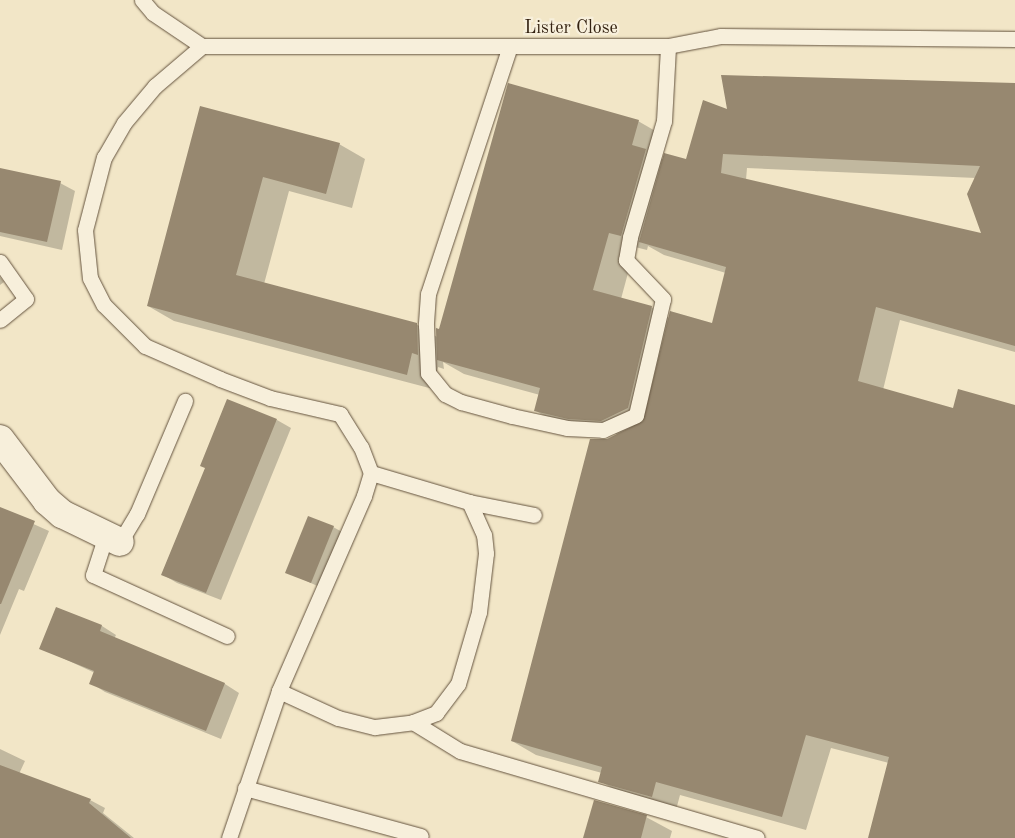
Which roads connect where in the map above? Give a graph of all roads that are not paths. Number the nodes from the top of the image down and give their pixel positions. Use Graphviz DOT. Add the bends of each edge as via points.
graph roads {
  1 [pos="142,0"];
  2 [pos="1015,39"];
  3 [pos="202,46"];
  4 [pos="510,46"];
  5 [pos="668,46"];
  6 [pos="0,262"];
  7 [pos="0,320"];
  8 [pos="185,401"];
  9 [pos="0,439"];
  10 [pos="371,473"];
  11 [pos="469,502"];
  12 [pos="534,515"];
  13 [pos="113,538"];
  14 [pos="227,636"];
  15 [pos="279,691"];
  16 [pos="413,722"];
  17 [pos="245,788"];
  18 [pos="421,836"];
  19 [pos="229,838"];
  20 [pos="757,838"];
  1 -- 3 [label="lane" via="153,13"];
  2 -- 5 [label="lane, Lister Close" via="722,36"];
  3 -- 4 [label="lane, Lister Close"];
  3 -- 10 [label="lane" via="155,86 124,123 104,156 85,230 90,278 104,305 145,346 270,398 340,414 361,447"];
  4 -- 5 [label="lane, Lister Close"];
  4 -- 5 [label="lane" via="428,294 428,374 445,394 461,402 567,428 604,430 636,415 663,299 626,260 664,121"];
  6 -- 7 [label="lane" via="26,299"];
  8 -- 13 [label="lane" via="137,514"];
  9 -- 13 [label="street" via="47,500 62,514"];
  10 -- 11 [label="lane"];
  10 -- 15 [label="lane"];
  11 -- 12 [label="lane"];
  11 -- 16 [label="lane" via="484,535 486,553 479,612 458,684 436,713"];
  13 -- 14 [label="lane" via="93,575"];
  15 -- 16 [label="lane" via="338,718 375,727"];
  15 -- 17 [label="lane"];
  16 -- 20 [label="lane" via="460,750"];
  17 -- 18 [label="lane"];
  17 -- 19 [label="lane"];
}
